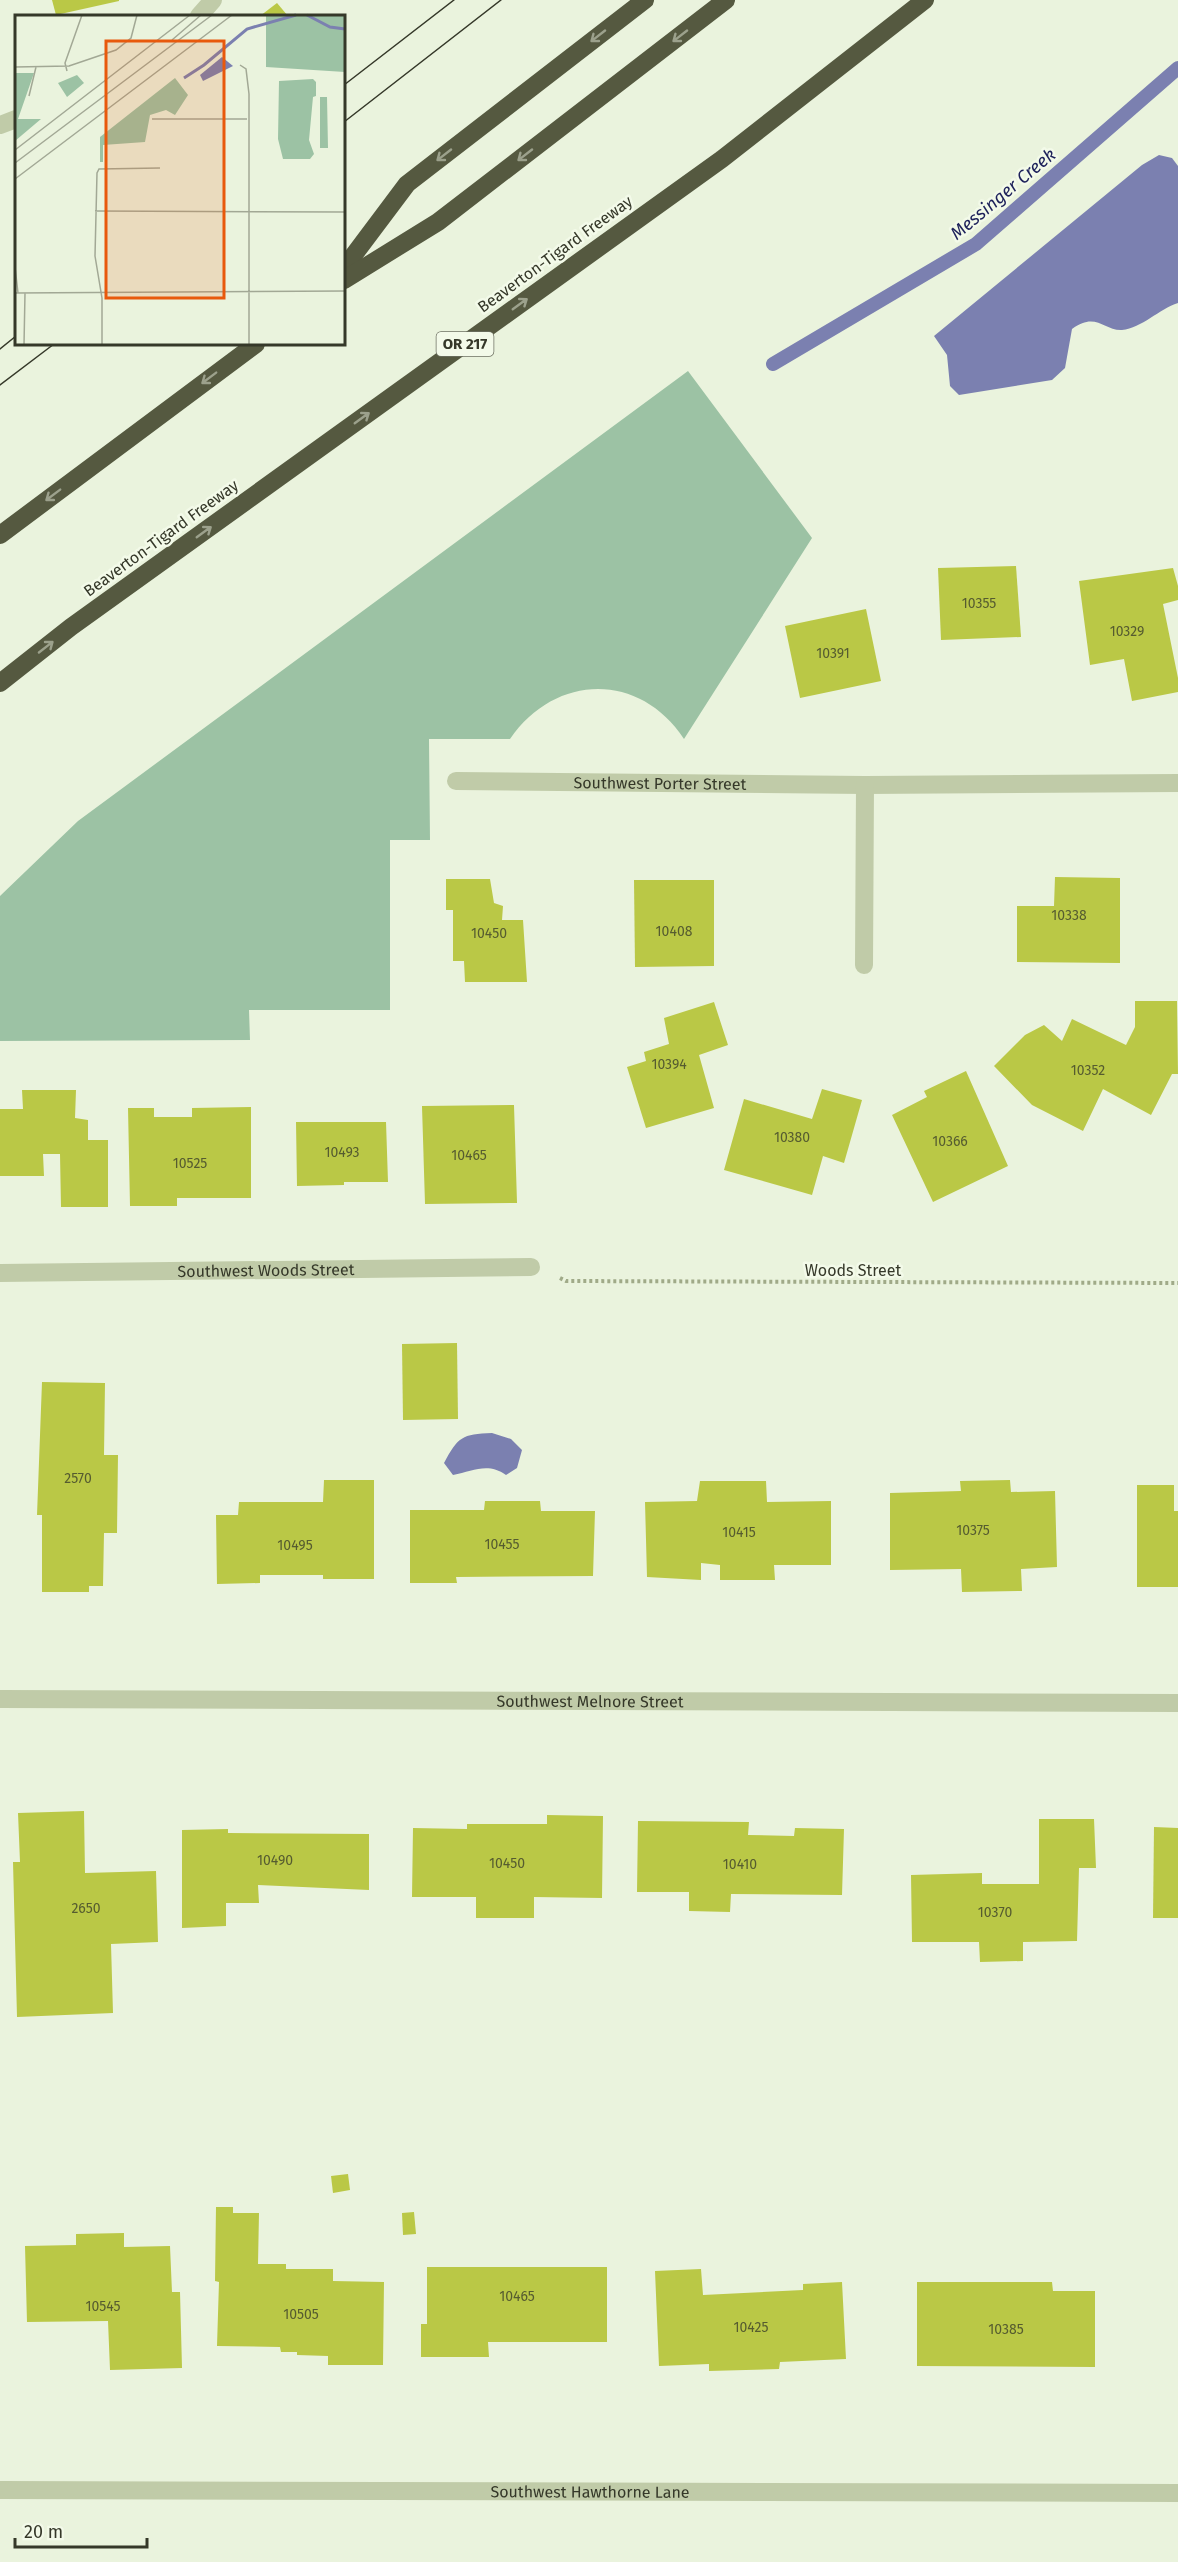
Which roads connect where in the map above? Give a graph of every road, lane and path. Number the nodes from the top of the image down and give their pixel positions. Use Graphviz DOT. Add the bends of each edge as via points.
graph roads {
  1 [pos="213,0"];
  2 [pos="645,0"];
  3 [pos="726,0"];
  4 [pos="926,0"];
  5 [pos="199,15"];
  6 [pos="15,119"];
  7 [pos="0,125"];
  8 [pos="345,267"];
  9 [pos="345,279"];
  10 [pos="255,345"];
  11 [pos="0,535"];
  12 [pos="0,683"];
  13 [pos="456,781"];
  14 [pos="1178,783"];
  15 [pos="865,785"];
  16 [pos="864,965"];
  17 [pos="531,1267"];
  18 [pos="0,1273"];
  19 [pos="1178,1283"];
  20 [pos="0,1699"];
  21 [pos="1178,1703"];
  22 [pos="0,2490"];
  23 [pos="1178,2493"];
  1 -- 5 [label="street"];
  2 -- 8 [label="highway, one-way" via="406,184"];
  3 -- 9 [label="highway, one-way" via="438,222"];
  12 -- 4 [label="highway, Beaverton-Tigard Freeway / OR 217, one-way" via="81,620 722,159"];
  6 -- 7 [label="street"];
  10 -- 11 [label="highway, one-way"];
  13 -- 15 [label="street, Southwest Porter Street"];
  14 -- 15 [label="street, Southwest Porter Street"];
  15 -- 16 [label="street"];
  17 -- 18 [label="street, Southwest Woods Street"];
  17 -- 19 [label="path, Woods Street" via="566,1281"];
  20 -- 21 [label="street, Southwest Melnore Street"];
  22 -- 23 [label="street, Southwest Hawthorne Lane"];
}
